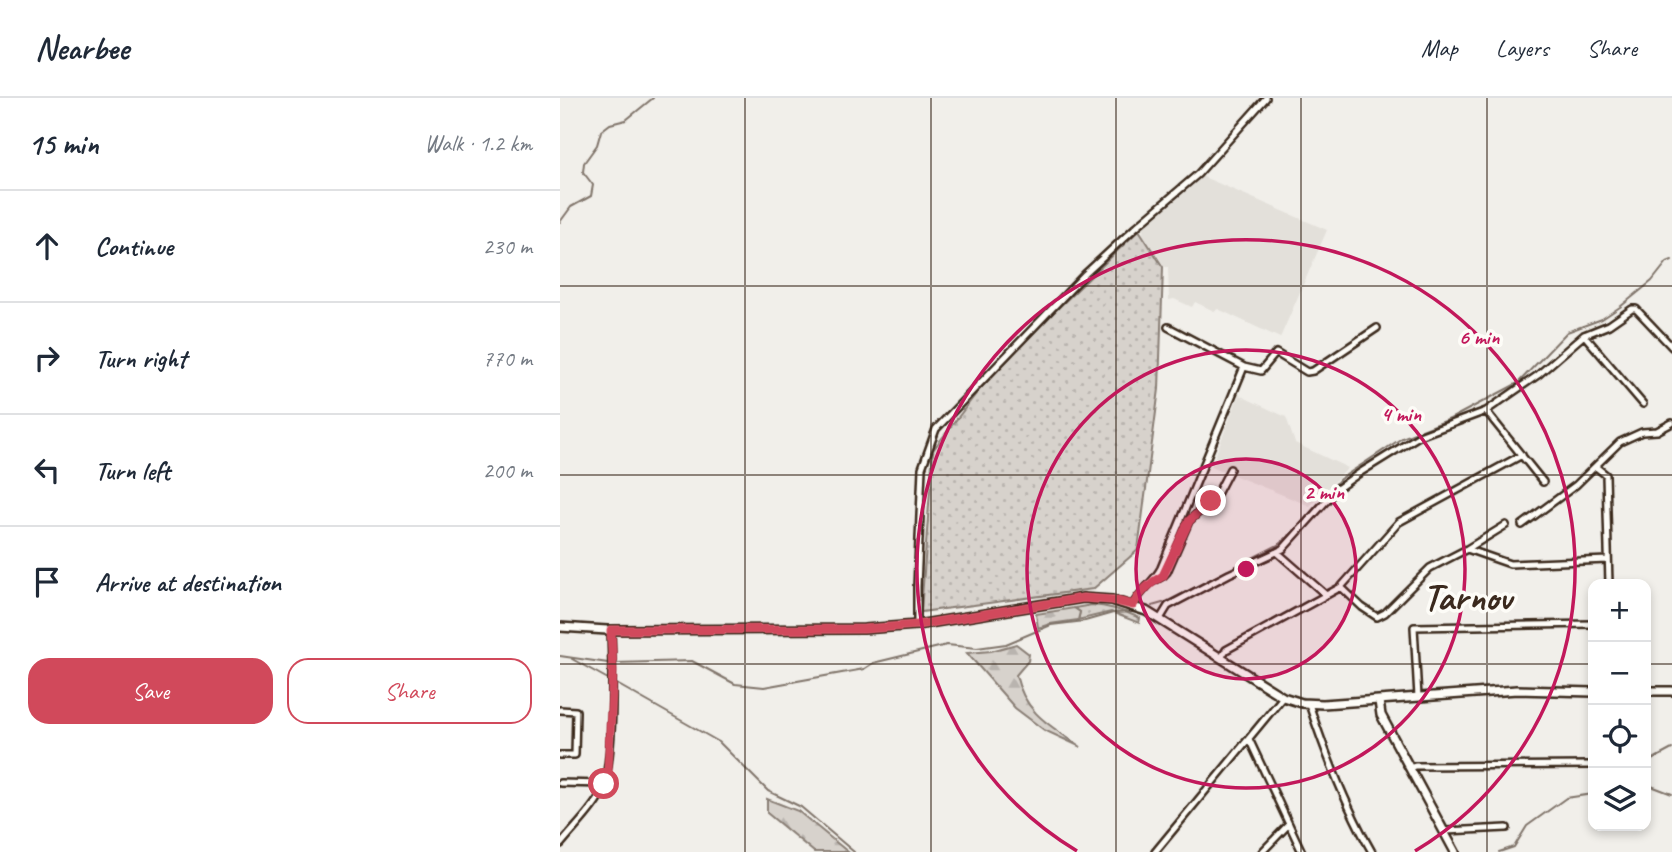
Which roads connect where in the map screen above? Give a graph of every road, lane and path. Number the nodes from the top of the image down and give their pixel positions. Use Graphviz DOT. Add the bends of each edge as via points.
graph roads {
  1 [pos="1266,98"];
  2 [pos="1168,327"];
  3 [pos="1377,328"];
  4 [pos="1584,335"];
  5 [pos="1672,347"];
  6 [pos="1244,367"];
  7 [pos="1643,404"];
  8 [pos="1486,411"];
  9 [pos="1672,423"];
  10 [pos="1522,455"];
  11 [pos="1596,467"];
  12 [pos="1230,470"];
  13 [pos="1543,482"];
  14 [pos="1522,524"];
  15 [pos="1506,525"];
  16 [pos="1467,549"];
  17 [pos="1277,552"];
  18 [pos="1608,560"];
  19 [pos="1609,579"];
  20 [pos="1154,580"];
  21 [pos="1341,587"];
  22 [pos="1326,595"];
  23 [pos="1133,605"];
  24 [pos="1160,619"];
  25 [pos="1588,624"];
  26 [pos="917,625"];
  27 [pos="560,627"];
  28 [pos="611,630"];
  29 [pos="1221,658"];
  30 [pos="1670,690"];
  31 [pos="1651,691"];
  32 [pos="1588,692"];
  33 [pos="1283,697"];
  34 [pos="1418,697"];
  35 [pos="1379,701"];
  36 [pos="1308,704"];
  37 [pos="560,710"];
  38 [pos="1249,739"];
  39 [pos="560,755"];
  40 [pos="1588,765"];
  41 [pos="1409,768"];
  42 [pos="560,783"];
  43 [pos="604,784"];
  44 [pos="1289,824"];
  45 [pos="1507,828"];
  46 [pos="1446,831"];
  47 [pos="561,844"];
  48 [pos="1155,852"];
  49 [pos="1262,852"];
  50 [pos="1302,852"];
  51 [pos="1372,852"];
  52 [pos="1455,852"];
  1 -- 26 [label="street" via="1198,174 1085,274 936,429 922,468"];
  2 -- 6 [label="street"];
  3 -- 6 [label="street" via="1313,371 1307,372 1276,353 1261,371"];
  4 -- 5 [label="street" via="1636,309"];
  4 -- 7 [label="street"];
  4 -- 8 [label="street"];
  6 -- 20 [label="street"];
  8 -- 10 [label="street"];
  8 -- 17 [label="street" via="1419,436 1362,472 1337,489"];
  9 -- 11 [label="street" via="1619,442"];
  10 -- 13 [label="street"];
  10 -- 21 [label="street" via="1399,522"];
  11 -- 14 [label="street"];
  11 -- 18 [label="street" via="1606,475"];
  12 -- 20 [label="street" via="1216,496 1189,521 1167,572"];
  15 -- 16 [label="street"];
  16 -- 18 [label="street" via="1510,564"];
  16 -- 21 [label="street" via="1430,568 1377,617"];
  17 -- 22 [label="street"];
  17 -- 24 [label="street" via="1168,606"];
  18 -- 19 [label="street"];
  20 -- 23 [label="street"];
  21 -- 22 [label="street"];
  22 -- 29 [label="street" via="1226,650"];
  23 -- 24 [label="main road"];
  23 -- 26 [label="main road" via="1083,598"];
  24 -- 29 [label="main road"];
  25 -- 34 [label="street" via="1414,627"];
  26 -- 28 [label="main road"];
  27 -- 28 [label="main road"];
  28 -- 43 [label="street" via="613,671"];
  29 -- 33 [label="main road"];
  30 -- 31 [label="main road"];
  32 -- 34 [label="main road" via="1517,690"];
  33 -- 36 [label="main road"];
  33 -- 38 [label="street"];
  34 -- 35 [label="main road"];
  35 -- 36 [label="main road"];
  35 -- 41 [label="main road" via="1381,715"];
  36 -- 51 [label="street"];
  37 -- 39 [label="street" via="576,711 575,755"];
  38 -- 44 [label="street"];
  38 -- 48 [label="street"];
  40 -- 41 [label="street"];
  41 -- 46 [label="main road"];
  42 -- 43 [label="street"];
  43 -- 47 [label="street" via="599,797"];
  44 -- 49 [label="street"];
  44 -- 50 [label="street"];
  45 -- 46 [label="street"];
  46 -- 52 [label="main road"];
}
